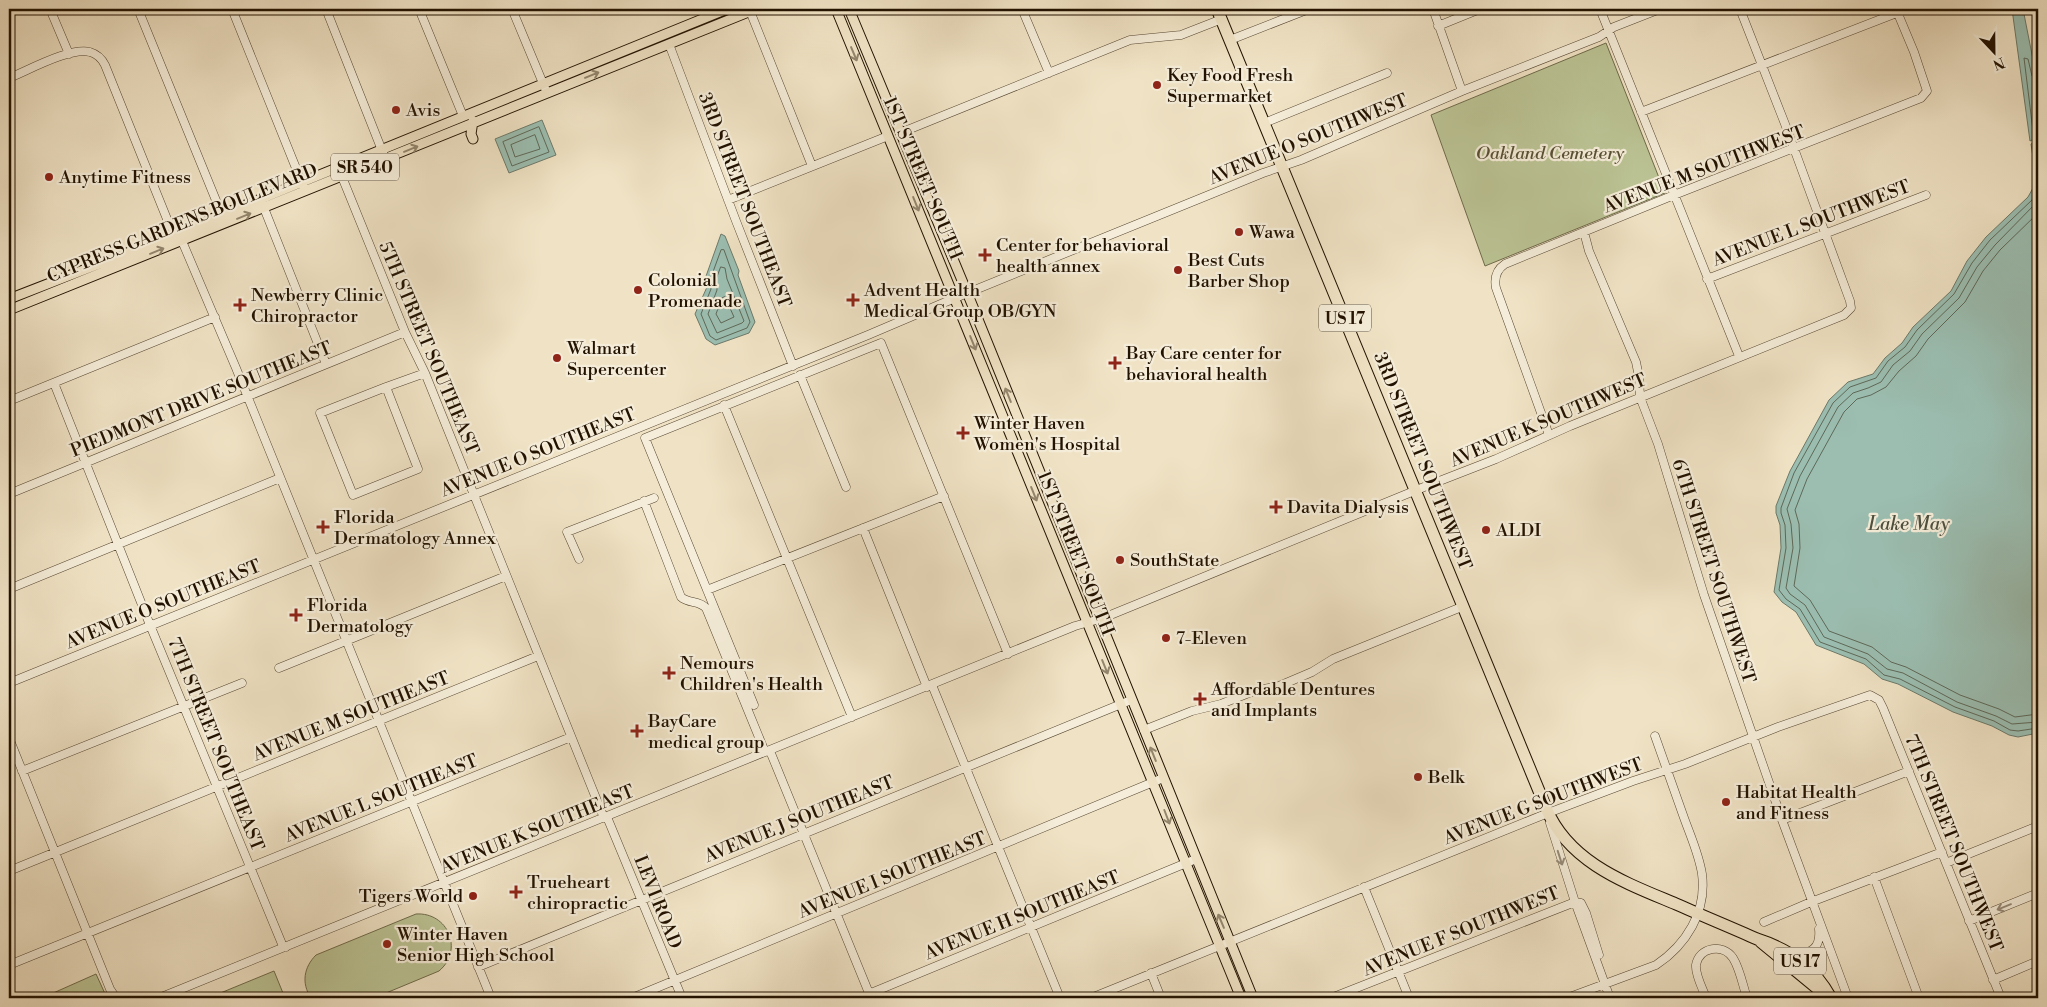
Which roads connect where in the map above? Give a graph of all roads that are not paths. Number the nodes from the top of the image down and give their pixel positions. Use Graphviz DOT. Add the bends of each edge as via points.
graph roads {
  1 [pos="50,9"];
  2 [pos="138,9"];
  3 [pos="232,9"];
  4 [pos="326,9"];
  5 [pos="420,9"];
  6 [pos="512,9"];
  7 [pos="727,9"];
  8 [pos="836,9"];
  9 [pos="849,9"];
  10 [pos="1022,9"];
  11 [pos="1309,9"];
  12 [pos="1433,9"];
  13 [pos="1480,9"];
  14 [pos="1600,9"];
  15 [pos="1660,9"];
  16 [pos="1740,9"];
  17 [pos="1907,9"];
  18 [pos="749,10"];
  19 [pos="1897,11"];
  20 [pos="1220,14"];
  21 [pos="708,16"];
  22 [pos="1438,26"];
  23 [pos="1609,31"];
  24 [pos="1230,40"];
  25 [pos="669,44"];
  26 [pos="69,54"];
  27 [pos="1762,65"];
  28 [pos="1049,73"];
  29 [pos="1387,73"];
  30 [pos="9,78"];
  31 [pos="543,84"];
  32 [pos="1462,91"];
  33 [pos="547,93"];
  34 [pos="501,101"];
  35 [pos="1641,112"];
  36 [pos="463,116"];
  37 [pos="1264,123"];
  38 [pos="472,124"];
  39 [pos="900,132"];
  40 [pos="888,136"];
  41 [pos="434,139"];
  42 [pos="473,140"];
  43 [pos="382,149"];
  44 [pos="1795,149"];
  45 [pos="386,159"];
  46 [pos="812,166"];
  47 [pos="1282,166"];
  48 [pos="338,167"];
  49 [pos="342,177"];
  50 [pos="302,182"];
  51 [pos="306,191"];
  52 [pos="1674,195"];
  53 [pos="1926,195"];
  54 [pos="260,198"];
  55 [pos="728,200"];
  56 [pos="264,208"];
  57 [pos="221,214"];
  58 [pos="225,224"];
  59 [pos="927,231"];
  60 [pos="1584,232"];
  61 [pos="1825,232"];
  62 [pos="177,233"];
  63 [pos="182,241"];
  64 [pos="125,254"];
  65 [pos="951,256"];
  66 [pos="1707,278"];
  67 [pos="56,281"];
  68 [pos="71,286"];
  69 [pos="967,293"];
  70 [pos="955,298"];
  71 [pos="9,299"];
  72 [pos="31,301"];
  73 [pos="9,310"];
  74 [pos="215,318"];
  75 [pos="405,332"];
  76 [pos="1739,356"];
  77 [pos="326,364"];
  78 [pos="793,366"];
  79 [pos="425,372"];
  80 [pos="800,375"];
  81 [pos="54,383"];
  82 [pos="386,387"];
  83 [pos="248,396"];
  84 [pos="1640,397"];
  85 [pos="9,401"];
  86 [pos="724,405"];
  87 [pos="1549,435"];
  88 [pos="86,463"];
  89 [pos="280,478"];
  90 [pos="846,487"];
  91 [pos="1415,490"];
  92 [pos="9,494"];
  93 [pos="474,494"];
  94 [pos="944,496"];
  95 [pos="654,498"];
  96 [pos="644,501"];
  97 [pos="863,528"];
  98 [pos="118,544"];
  99 [pos="788,558"];
  100 [pos="313,559"];
  101 [pos="579,559"];
  102 [pos="506,576"];
  103 [pos="9,589"];
  104 [pos="707,590"];
  105 [pos="1464,606"];
  106 [pos="1098,619"];
  107 [pos="1086,622"];
  108 [pos="150,625"];
  109 [pos="346,642"];
  110 [pos="1008,654"];
  111 [pos="538,656"];
  112 [pos="279,668"];
  113 [pos="9,683"];
  114 [pos="242,683"];
  115 [pos="930,686"];
  116 [pos="1131,700"];
  117 [pos="1878,700"];
  118 [pos="1121,704"];
  119 [pos="754,705"];
  120 [pos="184,706"];
  121 [pos="852,717"];
  122 [pos="378,721"];
  123 [pos="1144,730"];
  124 [pos="1655,736"];
  125 [pos="571,737"];
  126 [pos="1754,737"];
  127 [pos="9,738"];
  128 [pos="767,752"];
  129 [pos="12,753"];
  130 [pos="965,767"];
  131 [pos="1667,769"];
  132 [pos="22,771"];
  133 [pos="1909,771"];
  134 [pos="1163,778"];
  135 [pos="1154,783"];
  136 [pos="218,787"];
  137 [pos="411,802"];
  138 [pos="1548,814"];
  139 [pos="606,818"];
  140 [pos="1782,820"];
  141 [pos="2038,826"];
  142 [pos="804,833"];
  143 [pos="998,848"];
  144 [pos="55,852"];
  145 [pos="1942,852"];
  146 [pos="1196,859"];
  147 [pos="1946,863"];
  148 [pos="1186,864"];
  149 [pos="250,867"];
  150 [pos="9,871"];
  151 [pos="1874,877"];
  152 [pos="444,882"];
  153 [pos="1364,887"];
  154 [pos="2038,893"];
  155 [pos="641,900"];
  156 [pos="1575,902"];
  157 [pos="1811,902"];
  158 [pos="1698,913"];
  159 [pos="836,914"];
  160 [pos="1818,919"];
  161 [pos="1969,921"];
  162 [pos="1764,922"];
  163 [pos="1031,928"];
  164 [pos="87,933"];
  165 [pos="1758,940"];
  166 [pos="1230,941"];
  167 [pos="1219,946"];
  168 [pos="286,947"];
  169 [pos="1794,955"];
  170 [pos="2038,962"];
  171 [pos="9,965"];
  172 [pos="478,967"];
  173 [pos="1398,972"];
  174 [pos="1151,973"];
  175 [pos="1993,980"];
  176 [pos="675,981"];
  177 [pos="1605,983"];
  178 [pos="870,996"];
  179 [pos="116,998"];
  180 [pos="159,998"];
  181 [pos="491,998"];
  182 [pos="632,998"];
  183 [pos="682,998"];
  184 [pos="859,998"];
  185 [pos="1060,998"];
  186 [pos="1091,998"];
  187 [pos="1161,998"];
  188 [pos="1241,998"];
  189 [pos="1253,998"];
  190 [pos="1331,998"];
  191 [pos="1409,998"];
  192 [pos="1567,998"];
  193 [pos="1610,998"];
  194 [pos="1706,998"];
  195 [pos="1747,998"];
  196 [pos="1830,998"];
  197 [pos="1848,998"];
  198 [pos="1919,998"];
  199 [pos="2000,998"];
  1 -- 26 [label="street"];
  2 -- 57 [label="street"];
  3 -- 50 [label="street"];
  4 -- 43 [label="street"];
  5 -- 36 [label="street"];
  6 -- 31 [label="street"];
  7 -- 21 [label="main road, CYPRESS GARDENS BOULEVARD / SR 540"];
  8 -- 40 [label="main road, 1ST STREET SOUTH, one-way"];
  9 -- 39 [label="main road, 1ST STREET SOUTH"];
  10 -- 28 [label="street"];
  11 -- 24 [label="street"];
  12 -- 22 [label="street"];
  13 -- 22 [label="street"];
  14 -- 23 [label="street"];
  15 -- 23 [label="street, AVENUE O SOUTHWEST"];
  16 -- 27 [label="street"];
  17 -- 19 [label="street"];
  18 -- 25 [label="main road, CYPRESS GARDENS BOULEVARD / SR 540"];
  18 -- 46 [label="street"];
  19 -- 27 [label="street"];
  19 -- 44 [label="street, AVENUE M SOUTHWEST" via="1927,91 1925,96"];
  20 -- 24 [label="highway, 3RD STREET SOUTHWEST / US 17"];
  20 -- 28 [label="street" via="1181,35 1130,40"];
  21 -- 25 [label="main road"];
  21 -- 31 [label="main road, CYPRESS GARDENS BOULEVARD / SR 540"];
  22 -- 32 [label="street"];
  23 -- 32 [label="street, AVENUE O SOUTHWEST"];
  23 -- 35 [label="street"];
  24 -- 37 [label="highway, 3RD STREET SOUTHWEST / US 17"];
  33 -- 25 [label="main road, CYPRESS GARDENS BOULEVARD / SR 540, one-way"];
  25 -- 55 [label="street, 3RD STREET SOUTHEAST"];
  26 -- 30 [label="street"];
  26 -- 62 [label="street" via="88,52 100,57 105,64 170,224"];
  27 -- 35 [label="street"];
  27 -- 44 [label="street"];
  28 -- 39 [label="street"];
  29 -- 37 [label="street"];
  31 -- 33 [label="street"];
  31 -- 34 [label="main road, CYPRESS GARDENS BOULEVARD / SR 540"];
  32 -- 47 [label="street, AVENUE O SOUTHWEST"];
  33 -- 38 [label="main road, CYPRESS GARDENS BOULEVARD / SR 540"];
  34 -- 36 [label="main road, CYPRESS GARDENS BOULEVARD / SR 540"];
  34 -- 38 [label="main road" via="475,118"];
  35 -- 52 [label="street"];
  36 -- 41 [label="main road"];
  36 -- 43 [label="main road, CYPRESS GARDENS BOULEVARD / SR 540"];
  37 -- 47 [label="highway, 3RD STREET SOUTHWEST / US 17"];
  38 -- 41 [label="main road, CYPRESS GARDENS BOULEVARD / SR 540"];
  38 -- 42 [label="main road"];
  39 -- 65 [label="main road, 1ST STREET SOUTH"];
  40 -- 46 [label="street"];
  40 -- 59 [label="main road, 1ST STREET SOUTH, one-way"];
  45 -- 41 [label="main road, CYPRESS GARDENS BOULEVARD / SR 540, one-way"];
  43 -- 45 [label="street"];
  43 -- 48 [label="main road, CYPRESS GARDENS BOULEVARD / SR 540"];
  44 -- 52 [label="street, AVENUE M SOUTHWEST"];
  44 -- 61 [label="street"];
  45 -- 49 [label="main road, CYPRESS GARDENS BOULEVARD / SR 540"];
  46 -- 55 [label="street"];
  47 -- 69 [label="street, AVENUE O SOUTHWEST"];
  47 -- 91 [label="highway, 3RD STREET SOUTHWEST / US 17"];
  48 -- 49 [label="street, 5TH STREET SOUTHEAST"];
  48 -- 50 [label="main road, CYPRESS GARDENS BOULEVARD / SR 540"];
  49 -- 51 [label="main road, CYPRESS GARDENS BOULEVARD / SR 540"];
  49 -- 75 [label="street, 5TH STREET SOUTHEAST"];
  50 -- 51 [label="street"];
  50 -- 54 [label="main road, CYPRESS GARDENS BOULEVARD / SR 540"];
  51 -- 56 [label="main road, CYPRESS GARDENS BOULEVARD / SR 540"];
  52 -- 60 [label="street, AVENUE M SOUTHWEST"];
  52 -- 66 [label="street"];
  53 -- 61 [label="street, AVENUE L SOUTHWEST"];
  54 -- 56 [label="street"];
  54 -- 57 [label="main road, CYPRESS GARDENS BOULEVARD / SR 540"];
  55 -- 78 [label="street, 3RD STREET SOUTHEAST"];
  58 -- 56 [label="main road, CYPRESS GARDENS BOULEVARD / SR 540, one-way"];
  56 -- 77 [label="street"];
  57 -- 58 [label="street"];
  57 -- 62 [label="main road, CYPRESS GARDENS BOULEVARD / SR 540"];
  58 -- 63 [label="main road, CYPRESS GARDENS BOULEVARD / SR 540"];
  59 -- 65 [label="main road" via="936,234"];
  59 -- 70 [label="main road, 1ST STREET SOUTH"];
  60 -- 84 [label="street, 6TH STREET SOUTHWEST" via="1636,362"];
  60 -- 87 [label="street, AVENUE M SOUTHWEST" via="1505,264 1496,274 1496,288"];
  61 -- 66 [label="street, AVENUE L SOUTHWEST"];
  61 -- 76 [label="street, AVENUE K SOUTHWEST" via="1851,308 1844,315"];
  62 -- 63 [label="street"];
  62 -- 64 [label="main road, CYPRESS GARDENS BOULEVARD / SR 540"];
  68 -- 63 [label="main road, CYPRESS GARDENS BOULEVARD / SR 540, one-way"];
  63 -- 74 [label="street"];
  64 -- 67 [label="main road, CYPRESS GARDENS BOULEVARD / SR 540"];
  64 -- 68 [label="main road" via="79,278"];
  65 -- 69 [label="main road, 1ST STREET SOUTH"];
  66 -- 76 [label="street"];
  67 -- 71 [label="main road, CYPRESS GARDENS BOULEVARD / SR 540"];
  67 -- 72 [label="main road" via="52,288"];
  68 -- 72 [label="main road, CYPRESS GARDENS BOULEVARD / SR 540"];
  69 -- 70 [label="street, AVENUE O SOUTHEAST"];
  106 -- 69 [label="main road, 1ST STREET SOUTH, one-way"];
  70 -- 78 [label="street, AVENUE O SOUTHEAST"];
  70 -- 107 [label="main road, 1ST STREET SOUTH, one-way"];
  72 -- 73 [label="main road, CYPRESS GARDENS BOULEVARD / SR 540"];
  74 -- 81 [label="street"];
  74 -- 83 [label="street"];
  75 -- 77 [label="street, PIEDMONT DRIVE SOUTHEAST"];
  75 -- 79 [label="street, 5TH STREET SOUTHEAST"];
  76 -- 84 [label="street, AVENUE K SOUTHWEST"];
  77 -- 83 [label="street, PIEDMONT DRIVE SOUTHEAST"];
  78 -- 93 [label="street, AVENUE O SOUTHEAST"];
  79 -- 82 [label="street"];
  79 -- 93 [label="street, 5TH STREET SOUTHEAST"];
  80 -- 86 [label="street"];
  80 -- 90 [label="street"];
  80 -- 94 [label="street" via="881,343"];
  81 -- 85 [label="street"];
  81 -- 88 [label="street, 7TH STREET SOUTHEAST"];
  82 -- 82 [label="street" via="320,414 353,495 418,470"];
  83 -- 88 [label="street, PIEDMONT DRIVE SOUTHEAST"];
  83 -- 89 [label="street"];
  84 -- 87 [label="street, AVENUE K SOUTHWEST"];
  84 -- 126 [label="street, 6TH STREET SOUTHWEST"];
  86 -- 99 [label="street"];
  86 -- 104 [label="street" via="645,438"];
  87 -- 91 [label="street, AVENUE K SOUTHWEST"];
  88 -- 92 [label="street, PIEDMONT DRIVE SOUTHEAST"];
  88 -- 98 [label="street, 7TH STREET SOUTHEAST"];
  89 -- 98 [label="street"];
  89 -- 100 [label="street"];
  91 -- 105 [label="highway, 3RD STREET SOUTHWEST / US 17"];
  91 -- 106 [label="street, AVENUE K SOUTHWEST"];
  93 -- 100 [label="street, AVENUE O SOUTHEAST"];
  93 -- 102 [label="street, 5TH STREET SOUTHEAST"];
  94 -- 97 [label="street"];
  94 -- 110 [label="street"];
  95 -- 96 [label="street"];
  96 -- 101 [label="street" via="567,532"];
  96 -- 128 [label="street" via="682,597 706,608"];
  97 -- 99 [label="street"];
  97 -- 115 [label="street"];
  98 -- 103 [label="street"];
  98 -- 108 [label="street, 7TH STREET SOUTHEAST"];
  99 -- 104 [label="street"];
  99 -- 121 [label="street"];
  100 -- 108 [label="street, AVENUE O SOUTHEAST"];
  100 -- 109 [label="street"];
  102 -- 109 [label="street"];
  102 -- 111 [label="street, 5TH STREET SOUTHEAST"];
  104 -- 119 [label="street"];
  105 -- 123 [label="street" via="1333,659 1279,686 1192,711"];
  105 -- 138 [label="highway, 3RD STREET SOUTHWEST / US 17"];
  106 -- 107 [label="street, AVENUE K SOUTHWEST"];
  106 -- 116 [label="main road, 1ST STREET SOUTH"];
  107 -- 110 [label="street, AVENUE K SOUTHEAST"];
  107 -- 118 [label="main road, 1ST STREET SOUTH, one-way"];
  108 -- 113 [label="street, AVENUE O SOUTHEAST"];
  108 -- 120 [label="street, 7TH STREET SOUTHEAST"];
  109 -- 112 [label="street"];
  109 -- 122 [label="street"];
  110 -- 115 [label="street, AVENUE K SOUTHEAST"];
  111 -- 122 [label="street, AVENUE M SOUTHEAST"];
  111 -- 125 [label="street, 5TH STREET SOUTHEAST"];
  114 -- 120 [label="street"];
  115 -- 121 [label="street, AVENUE K SOUTHEAST"];
  115 -- 130 [label="street"];
  116 -- 118 [label="street, AVENUE J SOUTHEAST"];
  116 -- 123 [label="main road, 1ST STREET SOUTH"];
  117 -- 126 [label="street, AVENUE G SOUTHWEST" via="1866,695"];
  117 -- 133 [label="street, 7TH STREET SOUTHWEST"];
  118 -- 130 [label="street, AVENUE J SOUTHEAST"];
  118 -- 135 [label="main road, 1ST STREET SOUTH"];
  120 -- 132 [label="street"];
  120 -- 136 [label="street, 7TH STREET SOUTHEAST"];
  121 -- 128 [label="street, AVENUE K SOUTHEAST"];
  122 -- 136 [label="street, AVENUE M SOUTHEAST"];
  122 -- 137 [label="street"];
  134 -- 123 [label="main road, 1ST STREET SOUTH, one-way"];
  124 -- 131 [label="street"];
  125 -- 137 [label="street, AVENUE L SOUTHEAST"];
  125 -- 139 [label="street, 5TH STREET SOUTHEAST"];
  126 -- 131 [label="street, AVENUE G SOUTHWEST"];
  126 -- 140 [label="street, 6TH STREET SOUTHWEST"];
  127 -- 129 [label="street"];
  128 -- 139 [label="street, AVENUE K SOUTHEAST"];
  128 -- 142 [label="street"];
  129 -- 132 [label="street"];
  130 -- 142 [label="street, AVENUE J SOUTHEAST"];
  130 -- 143 [label="street"];
  131 -- 138 [label="street, AVENUE G SOUTHWEST"];
  131 -- 158 [label="street" via="1699,862 1702,888"];
  132 -- 144 [label="street"];
  133 -- 140 [label="street"];
  133 -- 145 [label="street, 7TH STREET SOUTHWEST"];
  134 -- 135 [label="street, AVENUE I SOUTHEAST"];
  134 -- 146 [label="main road, 1ST STREET SOUTH"];
  135 -- 143 [label="street, AVENUE I SOUTHEAST"];
  135 -- 148 [label="main road, 1ST STREET SOUTH, one-way"];
  136 -- 144 [label="street, AVENUE M SOUTHEAST"];
  136 -- 149 [label="street, 7TH STREET SOUTHEAST"];
  137 -- 149 [label="street, AVENUE L SOUTHEAST"];
  137 -- 152 [label="street"];
  138 -- 153 [label="street, AVENUE G SOUTHWEST"];
  138 -- 156 [label="street, 3RD STREET SOUTHWEST, one-way"];
  138 -- 158 [label="highway, US 17" via="1572,846 1599,869"];
  139 -- 152 [label="street, AVENUE K SOUTHEAST"];
  139 -- 155 [label="street, LEVI ROAD"];
  140 -- 157 [label="street, 6TH STREET SOUTHWEST"];
  141 -- 147 [label="street"];
  142 -- 155 [label="street, AVENUE J SOUTHEAST"];
  142 -- 159 [label="street"];
  143 -- 159 [label="street, AVENUE I SOUTHEAST"];
  143 -- 163 [label="street"];
  144 -- 150 [label="street, AVENUE M SOUTHEAST"];
  144 -- 164 [label="street"];
  145 -- 147 [label="street, 7TH STREET SOUTHWEST"];
  145 -- 151 [label="street"];
  146 -- 148 [label="street, AVENUE H SOUTHEAST"];
  166 -- 146 [label="main road, 1ST STREET SOUTH, one-way"];
  147 -- 161 [label="street, 7TH STREET SOUTHWEST"];
  148 -- 163 [label="street, AVENUE H SOUTHEAST"];
  148 -- 167 [label="main road, 1ST STREET SOUTH"];
  149 -- 164 [label="street, AVENUE L SOUTHEAST"];
  149 -- 168 [label="street, 7TH STREET SOUTHEAST"];
  151 -- 157 [label="street"];
  151 -- 198 [label="street"];
  152 -- 168 [label="street, AVENUE K SOUTHEAST"];
  152 -- 172 [label="street"];
  153 -- 166 [label="street, AVENUE G SOUTHWEST"];
  153 -- 173 [label="street"];
  154 -- 161 [label="street, one-way"];
  155 -- 172 [label="street, AVENUE J SOUTHEAST"];
  155 -- 176 [label="street, LEVI ROAD"];
  156 -- 173 [label="street, AVENUE F SOUTHWEST"];
  156 -- 177 [label="street, 3RD STREET SOUTHWEST"];
  157 -- 160 [label="street, 6TH STREET SOUTHWEST"];
  157 -- 162 [label="street"];
  158 -- 165 [label="highway, US 17"];
  158 -- 177 [label="street" via="1684,942 1666,958 1656,965"];
  159 -- 176 [label="street, AVENUE I SOUTHEAST"];
  159 -- 178 [label="street"];
  160 -- 169 [label="street, 6TH STREET SOUTHWEST" via="1820,938 1816,947 1806,954"];
  160 -- 197 [label="street, 6TH STREET SOUTHWEST"];
  161 -- 175 [label="street, 7TH STREET SOUTHWEST"];
  163 -- 178 [label="street, AVENUE H SOUTHEAST"];
  163 -- 185 [label="street"];
  164 -- 171 [label="street, AVENUE L SOUTHEAST"];
  164 -- 179 [label="street"];
  165 -- 169 [label="highway, US 17" via="1779,946"];
  165 -- 196 [label="highway, US 17"];
  166 -- 167 [label="street, AVENUE G SOUTHWEST"];
  166 -- 189 [label="main road, 1ST STREET SOUTH"];
  167 -- 174 [label="street, AVENUE G SOUTHWEST"];
  167 -- 188 [label="main road, 1ST STREET SOUTH"];
  168 -- 180 [label="street, AVENUE K SOUTHEAST"];
  169 -- 196 [label="highway, US 17" via="1823,983"];
  170 -- 175 [label="street"];
  172 -- 181 [label="street"];
  173 -- 190 [label="street, AVENUE F SOUTHWEST"];
  173 -- 191 [label="street"];
  174 -- 186 [label="street, AVENUE G SOUTHWEST"];
  174 -- 187 [label="street"];
  175 -- 199 [label="street, 7TH STREET SOUTHWEST"];
  176 -- 182 [label="street, AVENUE I SOUTHEAST"];
  176 -- 183 [label="street, LEVI ROAD"];
  177 -- 192 [label="street"];
  177 -- 193 [label="street, 3RD STREET SOUTHWEST"];
  178 -- 184 [label="street, AVENUE H SOUTHEAST"];
  194 -- 195 [label="street" via="1697,972 1698,962 1704,952 1711,949 1724,951 1733,958"];
}
